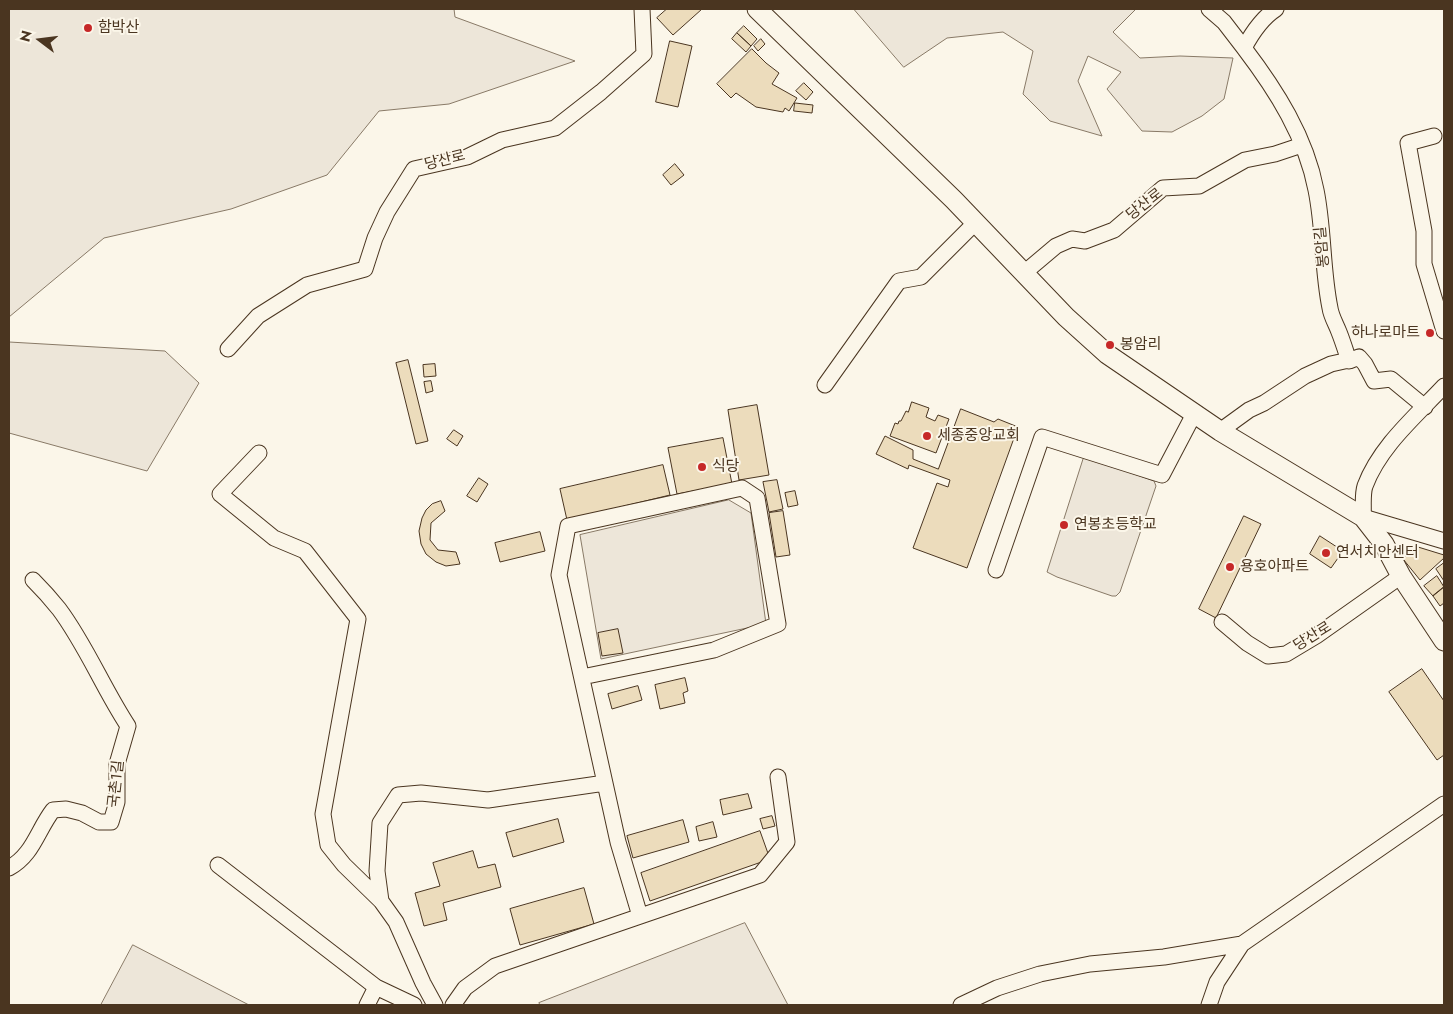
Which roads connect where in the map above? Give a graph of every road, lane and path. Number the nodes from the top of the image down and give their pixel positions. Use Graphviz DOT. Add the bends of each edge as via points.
graph roads {
  1 [pos="642,9"];
  2 [pos="757,9"];
  3 [pos="1209,9"];
  4 [pos="1276,9"];
  5 [pos="1244,48"];
  6 [pos="1434,136"];
  7 [pos="1302,145"];
  8 [pos="976,222"];
  9 [pos="1024,274"];
  10 [pos="1444,330"];
  11 [pos="228,349"];
  12 [pos="1349,360"];
  13 [pos="825,385"];
  14 [pos="1444,386"];
  15 [pos="1425,407"];
  16 [pos="1194,414"];
  17 [pos="1220,432"];
  18 [pos="259,453"];
  19 [pos="1363,517"];
  20 [pos="1444,541"];
  21 [pos="996,570"];
  22 [pos="1401,576"];
  23 [pos="33,580"];
  24 [pos="1222,622"];
  25 [pos="1444,641"];
  26 [pos="582,677"];
  27 [pos="778,777"];
  28 [pos="605,783"];
  29 [pos="1444,804"];
  30 [pos="218,864"];
  31 [pos="9,868"];
  32 [pos="381,901"];
  33 [pos="640,916"];
  34 [pos="1242,944"];
  35 [pos="376,987"];
  36 [pos="368,1005"];
  37 [pos="414,1005"];
  38 [pos="435,1005"];
  39 [pos="453,1005"];
  40 [pos="961,1005"];
  41 [pos="1209,1005"];
  1 -- 11 [label="street, 당산로" via="644,54 601,92 555,128 502,140 467,157 414,169 387,212 365,270 307,285 258,316"];
  2 -- 8 [label="main road"];
  3 -- 5 [label="street, 봉암길"];
  4 -- 5 [label="street" via="1253,32"];
  5 -- 7 [label="street, 봉암길" via="1267,78"];
  6 -- 10 [label="street" via="1408,143 1424,230 1424,264"];
  7 -- 9 [label="street, 당산로" via="1245,160 1199,186 1164,188 1114,230 1056,246"];
  7 -- 12 [label="street, 봉암길" via="1316,189 1330,310"];
  8 -- 9 [label="main road"];
  8 -- 13 [label="street" via="921,277 899,282"];
  9 -- 16 [label="main road" via="1107,354"];
  12 -- 15 [label="street" via="1359,357 1374,381 1391,379"];
  12 -- 17 [label="street" via="1305,376"];
  14 -- 15 [label="street"];
  15 -- 19 [label="street" via="1378,460 1365,488"];
  16 -- 17 [label="main road"];
  16 -- 21 [label="street" via="1162,475 1042,438"];
  17 -- 19 [label="main road"];
  18 -- 32 [label="street" via="220,494 274,538 305,551 358,619 323,814 328,845"];
  19 -- 20 [label="street"];
  19 -- 22 [label="main road" via="1384,544"];
  22 -- 24 [label="street, 당산로" via="1286,654 1268,656"];
  22 -- 25 [label="main road"];
  23 -- 31 [label="street, 국촌1길" via="59,609 128,726 117,764 117,802 112,822 100,822 66,809 53,810 31,849"];
  26 -- 26 [label="street" via="560,575 568,526 742,488 757,498 778,624 714,650"];
  26 -- 28 [label="street"];
  27 -- 33 [label="street" via="787,842 760,874"];
  28 -- 32 [label="street" via="488,800 421,793 398,795 380,823 377,871"];
  28 -- 33 [label="street"];
  29 -- 34 [label="street"];
  30 -- 35 [label="street"];
  32 -- 38 [label="street" via="396,922"];
  33 -- 39 [label="street" via="495,966 465,988"];
  34 -- 40 [label="street" via="1164,957 1090,964 1040,974 997,988"];
  34 -- 41 [label="street" via="1217,982"];
  35 -- 36 [label="street"];
  35 -- 37 [label="street"];
}
